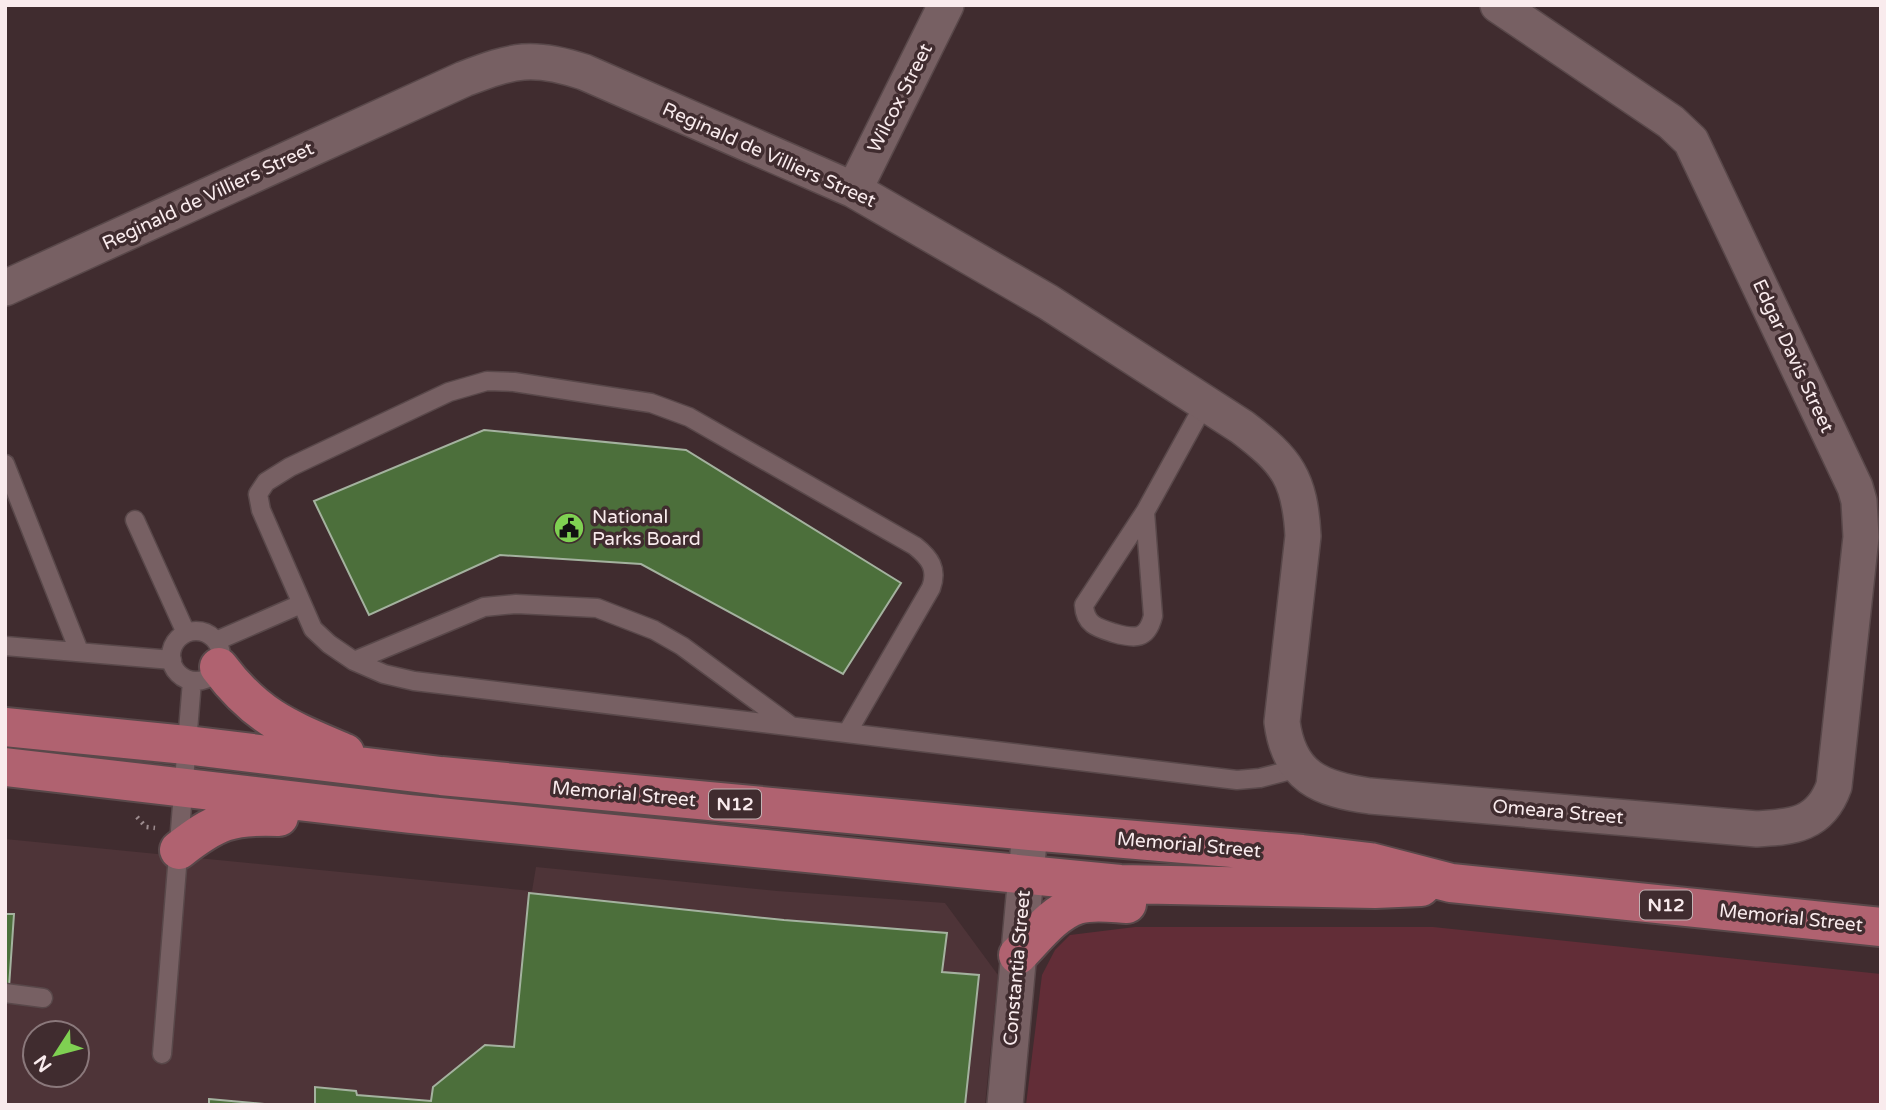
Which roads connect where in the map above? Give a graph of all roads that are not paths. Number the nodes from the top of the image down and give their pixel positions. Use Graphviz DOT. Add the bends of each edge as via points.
graph roads {
  1 [pos="946,5"];
  2 [pos="1498,5"];
  3 [pos="854,190"];
  4 [pos="5,288"];
  5 [pos="1205,403"];
  6 [pos="5,464"];
  7 [pos="1145,512"];
  8 [pos="135,520"];
  9 [pos="301,604"];
  10 [pos="186,633"];
  11 [pos="5,646"];
  12 [pos="79,651"];
  13 [pos="172,660"];
  14 [pos="354,661"];
  15 [pos="209,663"];
  16 [pos="5,727"];
  17 [pos="792,727"];
  18 [pos="847,733"];
  19 [pos="186,745"];
  20 [pos="5,767"];
  21 [pos="1298,768"];
  22 [pos="388,771"];
  23 [pos="182,786"];
  24 [pos="1820,810"];
  25 [pos="410,814"];
  26 [pos="1030,831"];
  27 [pos="179,850"];
  28 [pos="1025,874"];
  29 [pos="1451,883"];
  30 [pos="1333,888"];
  31 [pos="1881,927"];
  32 [pos="1018,955"];
  33 [pos="5,993"];
  34 [pos="43,998"];
  35 [pos="162,1054"];
  36 [pos="1005,1105"];
  1 -- 3 [label="street, Wilcox Street"];
  2 -- 24 [label="street, Edgar Davis Street" via="1671,122 1690,141 1854,487 1861,537 1838,757 1834,786"];
  3 -- 4 [label="street, Reginald de Villiers Street" via="584,72 546,61 511,62 422,96"];
  3 -- 5 [label="street, Reginald de Villiers Street" via="1048,302"];
  5 -- 7 [label="lane"];
  5 -- 21 [label="street, Reginald de Villiers Street" via="1279,458 1300,501 1303,536 1283,722 1288,749"];
  6 -- 12 [label="lane"];
  7 -- 7 [label="lane" via="1153,616 1148,629 1130,637 1095,627 1087,619 1084,605"];
  8 -- 10 [label="lane"];
  9 -- 14 [label="lane" via="319,636"];
  9 -- 15 [label="lane"];
  9 -- 18 [label="lane" via="261,510 258,494 275,475 470,384 513,382 651,403 701,424 915,546 930,561 931,588"];
  10 -- 13 [label="lane" via="177,640"];
  10 -- 15 [label="lane" via="202,632"];
  11 -- 12 [label="lane"];
  12 -- 13 [label="lane"];
  13 -- 15 [label="lane" via="183,677"];
  14 -- 17 [label="lane" via="414,681"];
  14 -- 17 [label="lane" via="484,607 597,608 682,646"];
  15 -- 19 [label="lane"];
  15 -- 22 [label="highway" via="270,718"];
  16 -- 19 [label="highway, Memorial Street / N12"];
  17 -- 18 [label="lane"];
  18 -- 21 [label="lane" via="1237,780"];
  19 -- 22 [label="highway, Memorial Street / N12"];
  19 -- 23 [label="lane"];
  20 -- 23 [label="highway, Memorial Street / N12"];
  21 -- 24 [label="street, Omeara Street" via="1344,793 1757,829 1793,826"];
  22 -- 26 [label="highway, Memorial Street / N12"];
  23 -- 25 [label="highway, Memorial Street / N12"];
  23 -- 27 [label="lane"];
  25 -- 27 [label="highway" via="348,820 240,816 215,824"];
  25 -- 28 [label="highway, Memorial Street / N12"];
  26 -- 28 [label="street, Constantia Street"];
  26 -- 29 [label="highway, Memorial Street / N12" via="1370,862"];
  27 -- 35 [label="lane"];
  28 -- 30 [label="highway, Memorial Street / N12" via="1155,885"];
  28 -- 32 [label="street, Constantia Street"];
  29 -- 30 [label="highway, Memorial Street / N12"];
  29 -- 31 [label="highway, Memorial Street / N12"];
  30 -- 32 [label="highway" via="1288,902 1224,907 1087,903 1065,912"];
  32 -- 36 [label="street, Constantia Street"];
  33 -- 34 [label="lane"];
}
